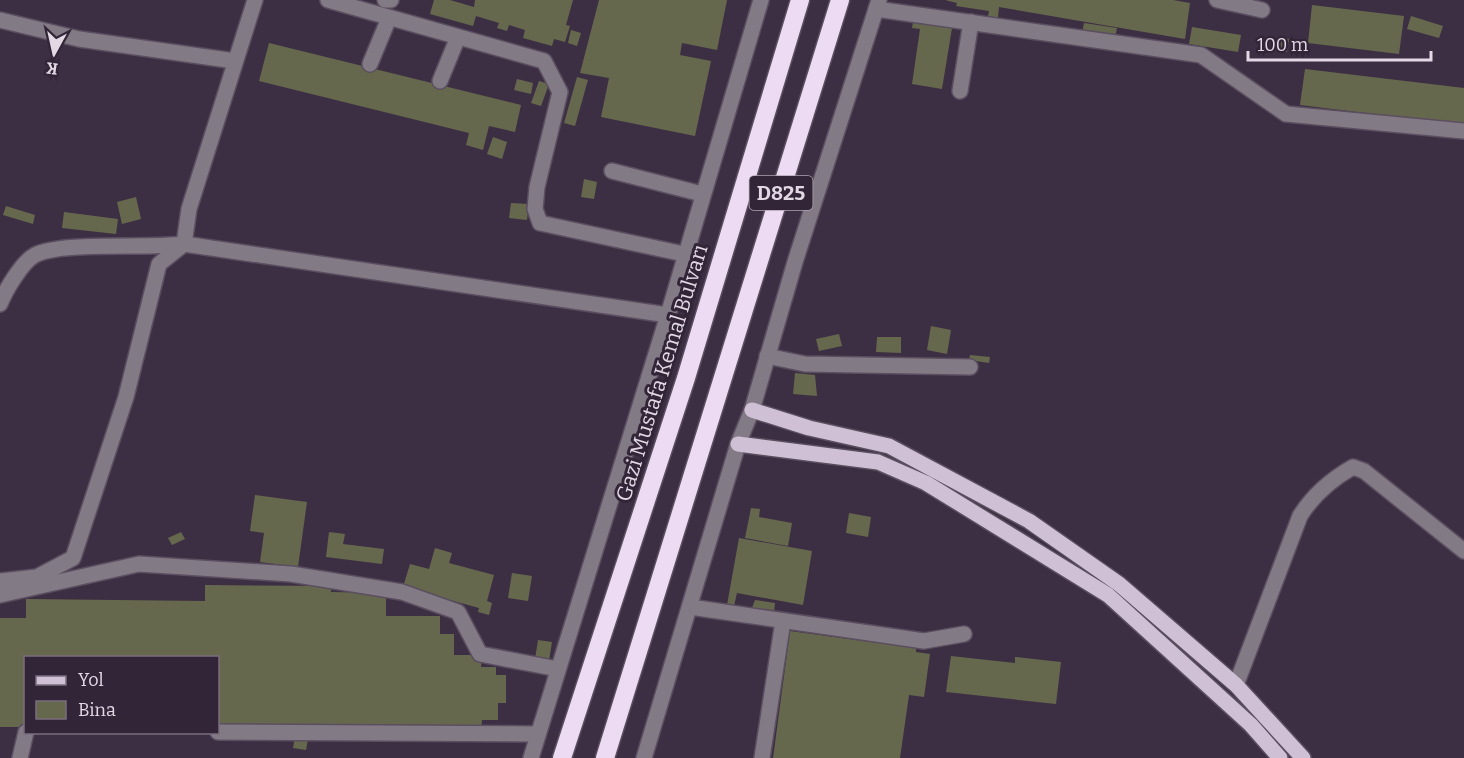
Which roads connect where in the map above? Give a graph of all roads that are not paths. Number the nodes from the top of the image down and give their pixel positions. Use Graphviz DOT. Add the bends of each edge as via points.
graph roads {
  1 [pos="255,0"];
  2 [pos="328,0"];
  3 [pos="385,0"];
  4 [pos="391,0"];
  5 [pos="761,0"];
  6 [pos="800,0"];
  7 [pos="840,0"];
  8 [pos="1217,0"];
  9 [pos="877,5"];
  10 [pos="1262,10"];
  11 [pos="389,18"];
  12 [pos="0,20"];
  13 [pos="971,22"];
  14 [pos="458,37"];
  15 [pos="235,61"];
  16 [pos="370,64"];
  17 [pos="440,81"];
  18 [pos="960,91"];
  19 [pos="1464,131"];
  20 [pos="612,171"];
  21 [pos="702,194"];
  22 [pos="184,244"];
  23 [pos="684,254"];
  24 [pos="0,304"];
  25 [pos="668,315"];
  26 [pos="767,356"];
  27 [pos="970,367"];
  28 [pos="752,410"];
  29 [pos="738,444"];
  30 [pos="1464,551"];
  31 [pos="0,581"];
  32 [pos="0,596"];
  33 [pos="690,608"];
  34 [pos="783,621"];
  35 [pos="964,634"];
  36 [pos="558,669"];
  37 [pos="1236,685"];
  38 [pos="219,732"];
  39 [pos="26,734"];
  40 [pos="538,734"];
  41 [pos="20,758"];
  42 [pos="531,758"];
  43 [pos="562,758"];
  44 [pos="606,758"];
  45 [pos="644,758"];
  46 [pos="762,758"];
  47 [pos="1280,758"];
  48 [pos="1303,758"];
  1 -- 15 [label="street"];
  2 -- 11 [label="street"];
  3 -- 4 [label="street"];
  5 -- 21 [label="street, Gazi Mustafa Kemal Bulvarı"];
  6 -- 43 [label="highway, Gazi Mustafa Kemal Bulvarı / D825" via="686,378"];
  7 -- 44 [label="highway, D825"];
  8 -- 10 [label="street"];
  9 -- 13 [label="street"];
  9 -- 26 [label="street"];
  11 -- 14 [label="street"];
  11 -- 16 [label="street"];
  12 -- 15 [label="street" via="79,39"];
  13 -- 18 [label="street"];
  13 -- 19 [label="street" via="1202,55 1286,114"];
  14 -- 17 [label="street"];
  14 -- 23 [label="street" via="544,62 560,92 537,187 535,209 540,223"];
  15 -- 22 [label="street" via="189,209"];
  20 -- 21 [label="street"];
  21 -- 23 [label="street, Gazi Mustafa Kemal Bulvarı"];
  22 -- 24 [label="street" via="62,249 34,255 7,288"];
  22 -- 25 [label="street"];
  22 -- 31 [label="street" via="159,264 126,397 73,558 37,577"];
  23 -- 25 [label="street, Gazi Mustafa Kemal Bulvarı"];
  25 -- 36 [label="street, Gazi Mustafa Kemal Bulvarı"];
  26 -- 27 [label="street" via="805,364"];
  26 -- 28 [label="street"];
  28 -- 29 [label="street"];
  28 -- 37 [label="main road" via="889,446 1029,520 1119,584"];
  29 -- 33 [label="street"];
  29 -- 47 [label="main road" via="878,462 926,483 1108,595 1251,725"];
  30 -- 37 [label="street" via="1364,471 1353,467 1336,477 1300,516"];
  32 -- 36 [label="street" via="139,564 291,574 402,592 458,612 480,654"];
  33 -- 34 [label="street"];
  33 -- 45 [label="street"];
  34 -- 35 [label="street" via="924,641"];
  34 -- 46 [label="street"];
  36 -- 40 [label="street, Gazi Mustafa Kemal Bulvarı"];
  37 -- 48 [label="main road"];
  38 -- 40 [label="street"];
  39 -- 41 [label="street"];
  40 -- 42 [label="street, Gazi Mustafa Kemal Bulvarı"];
}
